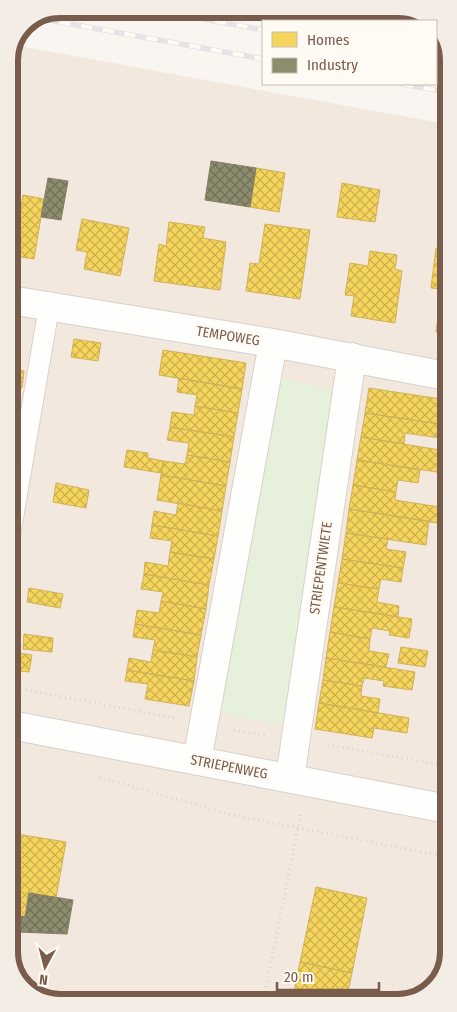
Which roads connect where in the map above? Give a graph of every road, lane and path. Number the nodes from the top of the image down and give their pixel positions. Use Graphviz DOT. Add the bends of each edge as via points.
graph roads {
  1 [pos="18,301"];
  2 [pos="49,307"];
  3 [pos="273,343"];
  4 [pos="352,357"];
  5 [pos="440,375"];
  6 [pos="18,488"];
  7 [pos="18,688"];
  8 [pos="176,719"];
  9 [pos="18,726"];
  10 [pos="232,730"];
  11 [pos="266,735"];
  12 [pos="323,744"];
  13 [pos="196,761"];
  14 [pos="440,765"];
  15 [pos="95,775"];
  16 [pos="297,780"];
  17 [pos="440,807"];
  18 [pos="299,828"];
  19 [pos="440,855"];
  20 [pos="265,994"];
  1 -- 2 [label="street, TEMPOWEG"];
  2 -- 3 [label="street, TEMPOWEG"];
  2 -- 6 [label="lane"];
  3 -- 4 [label="street, TEMPOWEG"];
  3 -- 13 [label="street"];
  4 -- 5 [label="street, TEMPOWEG"];
  4 -- 16 [label="street, STRIEPENTWIETE"];
  7 -- 8 [label="path"];
  9 -- 13 [label="street, STRIEPENWEG"];
  10 -- 11 [label="path"];
  12 -- 14 [label="path"];
  13 -- 16 [label="street, STRIEPENWEG"];
  15 -- 18 [label="path" via="232,815"];
  16 -- 17 [label="street, STRIEPENWEG"];
  16 -- 18 [label="path"];
  18 -- 19 [label="path"];
  18 -- 20 [label="path"];
}
